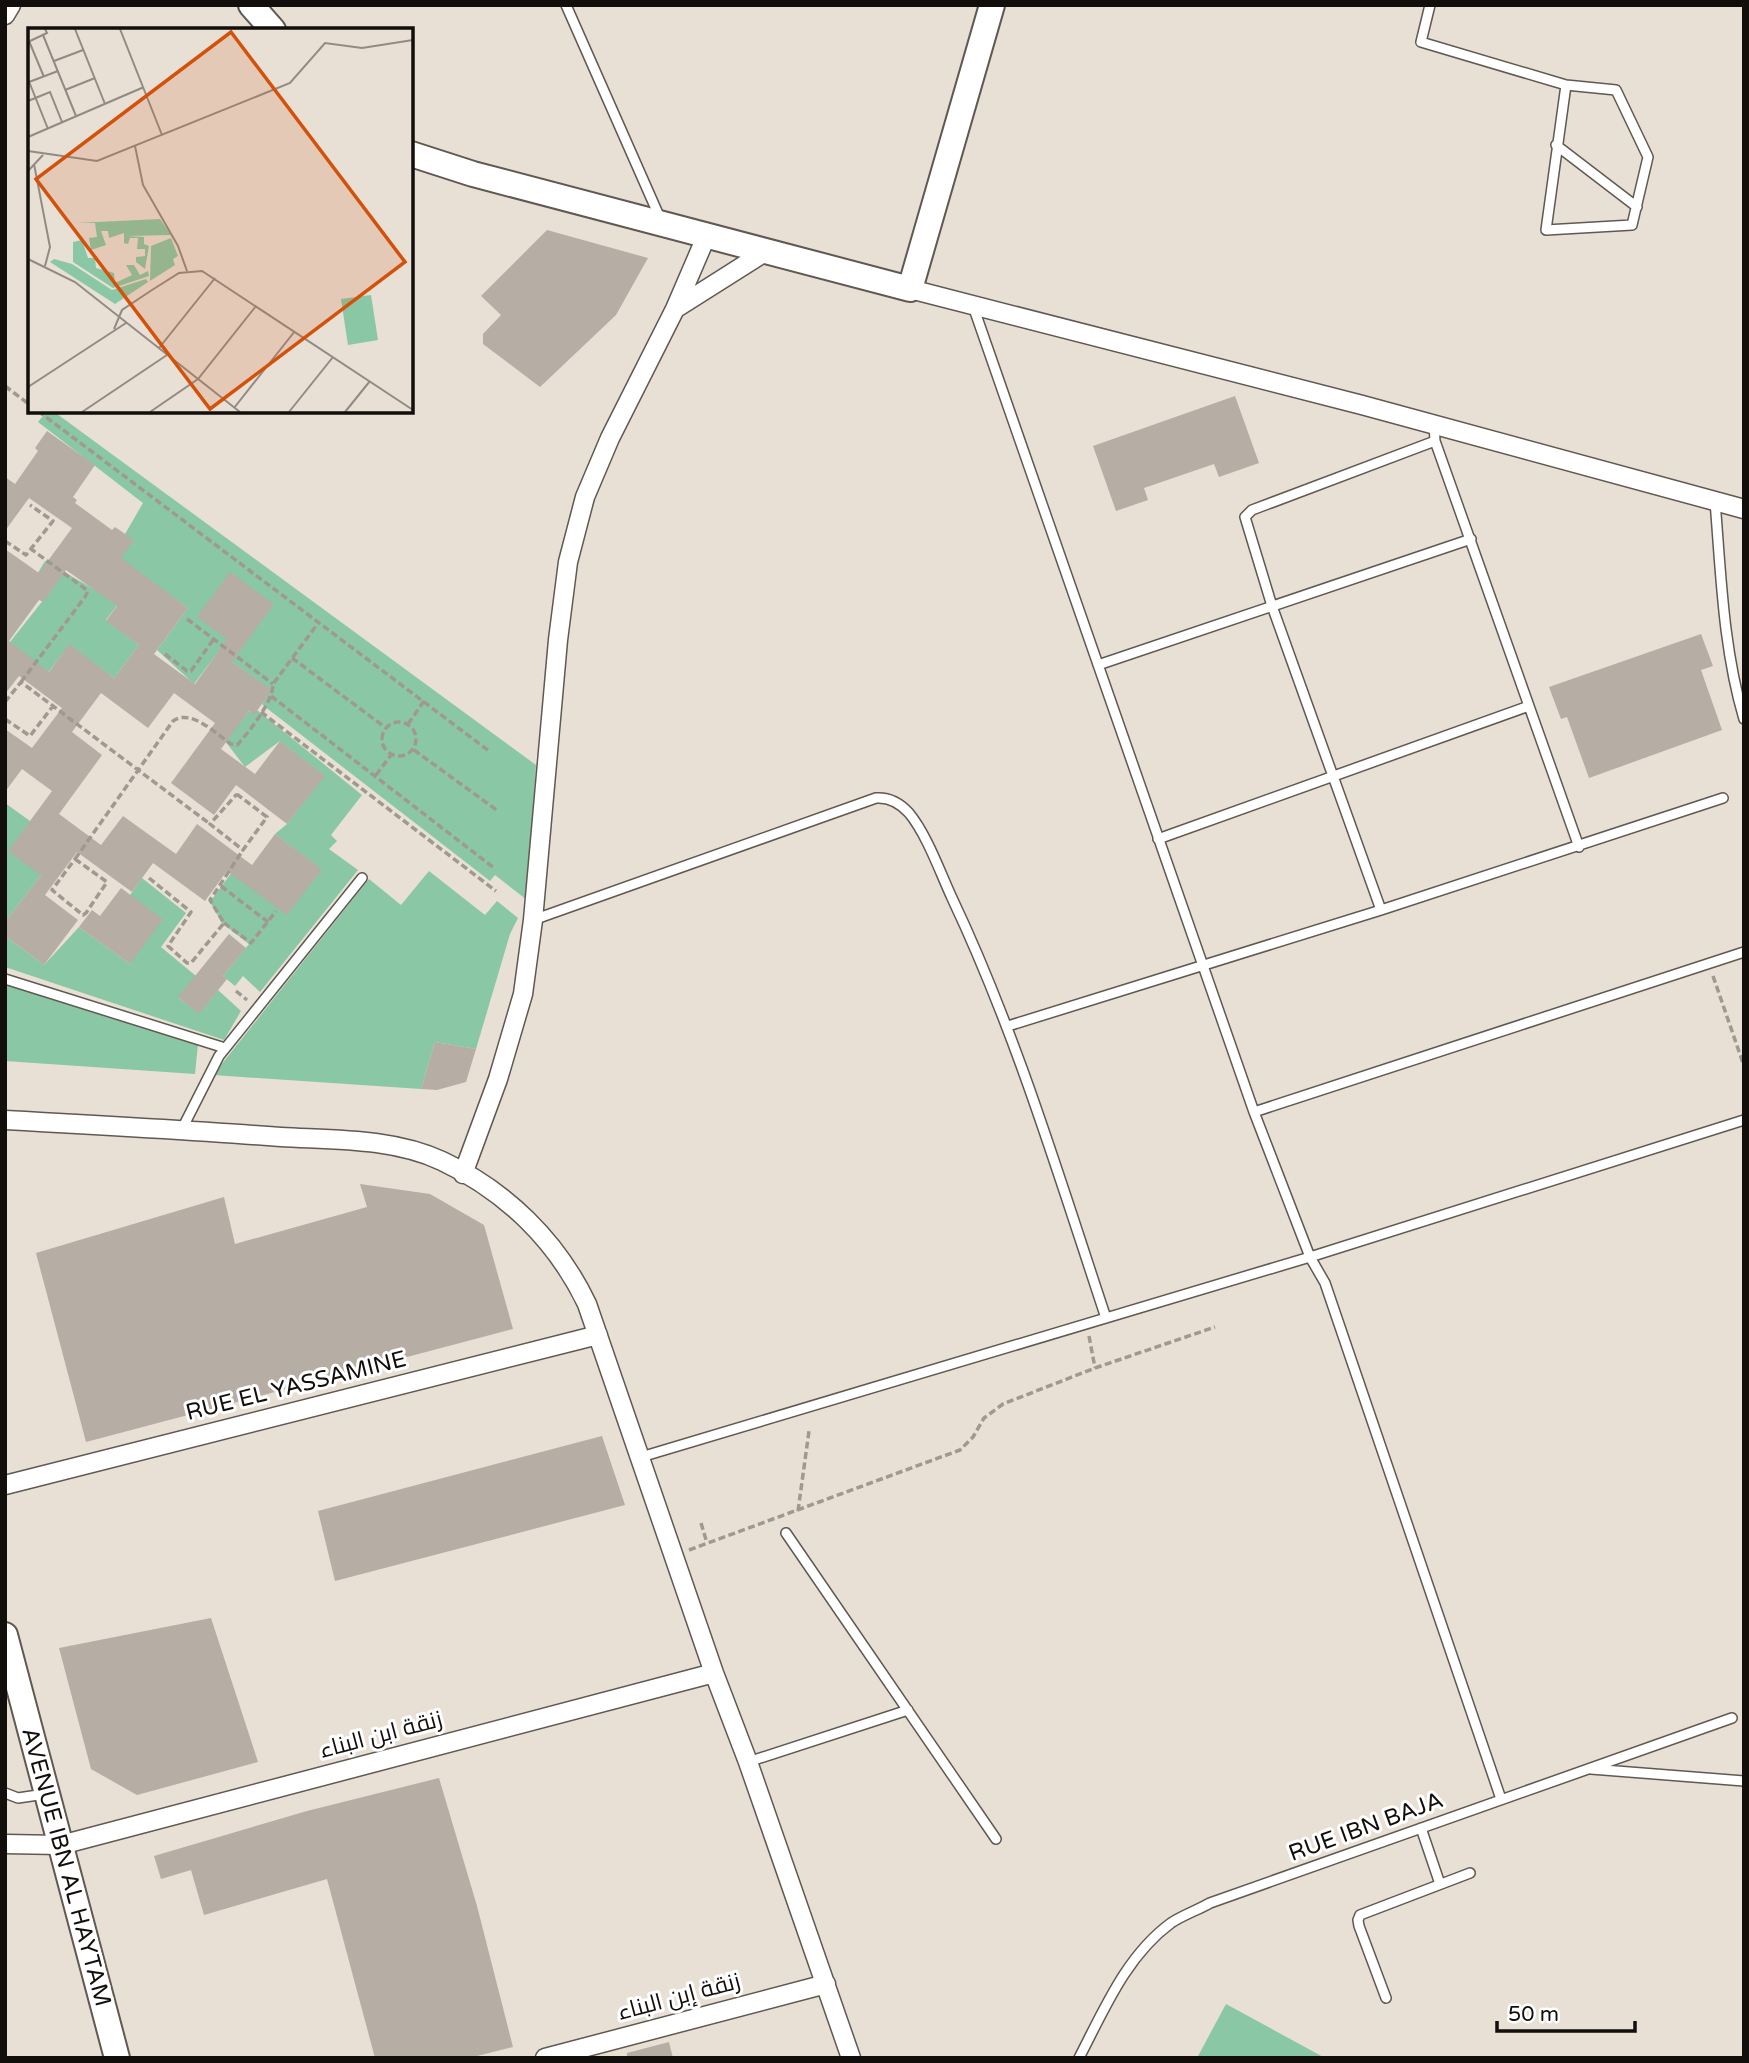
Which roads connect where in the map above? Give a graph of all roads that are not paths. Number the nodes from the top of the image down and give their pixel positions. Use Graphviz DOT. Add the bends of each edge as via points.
graph roads {
  1 [pos="11,5"];
  2 [pos="251,5"];
  3 [pos="566,5"];
  4 [pos="992,5"];
  5 [pos="1430,5"];
  6 [pos="5,15"];
  7 [pos="271,28"];
  8 [pos="1566,85"];
  9 [pos="1556,145"];
  10 [pos="413,155"];
  11 [pos="1637,207"];
  12 [pos="664,226"];
  13 [pos="705,237"];
  14 [pos="765,252"];
  15 [pos="910,289"];
  16 [pos="973,306"];
  17 [pos="675,309"];
  18 [pos="1435,433"];
  19 [pos="1715,501"];
  20 [pos="1744,509"];
  21 [pos="1471,540"];
  22 [pos="1272,606"];
  23 [pos="1098,665"];
  24 [pos="1529,706"];
  25 [pos="1744,719"];
  26 [pos="1333,776"];
  27 [pos="1723,798"];
  28 [pos="1157,839"];
  29 [pos="1579,847"];
  30 [pos="362,878"];
  31 [pos="1381,910"];
  32 [pos="533,920"];
  33 [pos="1744,952"];
  34 [pos="1203,967"];
  35 [pos="5,979"];
  36 [pos="1008,1026"];
  37 [pos="225,1048"];
  38 [pos="1254,1112"];
  39 [pos="5,1120"];
  40 [pos="1744,1120"];
  41 [pos="182,1129"];
  42 [pos="463,1174"];
  43 [pos="1310,1257"];
  44 [pos="1106,1318"];
  45 [pos="598,1335"];
  46 [pos="641,1457"];
  47 [pos="5,1485"];
  48 [pos="786,1533"];
  49 [pos="5,1635"];
  50 [pos="714,1673"];
  51 [pos="908,1710"];
  52 [pos="1732,1718"];
  53 [pos="748,1762"];
  54 [pos="1586,1769"];
  55 [pos="1744,1781"];
  56 [pos="5,1793"];
  57 [pos="47,1793"];
  58 [pos="1501,1799"];
  59 [pos="1421,1828"];
  60 [pos="996,1839"];
  61 [pos="5,1844"];
  62 [pos="61,1845"];
  63 [pos="1470,1873"];
  64 [pos="1440,1884"];
  65 [pos="826,1984"];
  66 [pos="1386,1998"];
  67 [pos="117,2058"];
  68 [pos="545,2058"];
  69 [pos="851,2058"];
  70 [pos="1079,2058"];
  1 -- 6 [label="street"];
  2 -- 7 [label="street"];
  3 -- 12 [label="lane"];
  4 -- 15 [label="street"];
  5 -- 8 [label="lane" via="1421,42"];
  8 -- 9 [label="lane"];
  8 -- 11 [label="lane" via="1616,90 1648,157"];
  9 -- 11 [label="lane"];
  9 -- 11 [label="lane" via="1546,230 1632,225"];
  10 -- 12 [label="street"];
  12 -- 13 [label="street"];
  13 -- 14 [label="street"];
  13 -- 17 [label="street"];
  14 -- 15 [label="street"];
  14 -- 17 [label="street"];
  15 -- 16 [label="street"];
  16 -- 18 [label="street"];
  16 -- 23 [label="lane"];
  17 -- 32 [label="street" via="590,485 568,562"];
  18 -- 19 [label="street"];
  18 -- 21 [label="lane"];
  18 -- 22 [label="lane" via="1249,512 1246,521"];
  19 -- 20 [label="street"];
  19 -- 25 [label="lane" via="1728,652"];
  21 -- 22 [label="lane"];
  21 -- 24 [label="lane"];
  22 -- 23 [label="lane"];
  22 -- 26 [label="lane"];
  23 -- 28 [label="lane"];
  24 -- 26 [label="lane"];
  24 -- 29 [label="lane"];
  26 -- 28 [label="lane"];
  26 -- 31 [label="lane"];
  27 -- 29 [label="lane"];
  28 -- 34 [label="lane"];
  29 -- 31 [label="lane"];
  30 -- 37 [label="lane"];
  31 -- 34 [label="lane"];
  32 -- 36 [label="lane" via="886,797 916,822"];
  32 -- 42 [label="street" via="523,994"];
  33 -- 38 [label="lane"];
  34 -- 36 [label="lane"];
  34 -- 38 [label="lane"];
  35 -- 37 [label="lane"];
  36 -- 44 [label="lane"];
  37 -- 41 [label="lane"];
  38 -- 43 [label="lane"];
  39 -- 41 [label="street"];
  40 -- 43 [label="lane"];
  41 -- 42 [label="street" via="381,1144 442,1161"];
  42 -- 45 [label="street" via="526,1218 552,1245 572,1273"];
  43 -- 44 [label="lane"];
  43 -- 58 [label="lane" via="1325,1283"];
  44 -- 46 [label="lane"];
  45 -- 46 [label="street"];
  45 -- 47 [label="street, RUE EL YASSAMINE"];
  46 -- 50 [label="street"];
  48 -- 51 [label="lane"];
  49 -- 57 [label="street, AVENUE IBN AL HAYTAM" via="16,1692"];
  50 -- 53 [label="street"];
  50 -- 62 [label="street, زنقة ابن البناء"];
  51 -- 53 [label="lane"];
  51 -- 60 [label="lane"];
  52 -- 54 [label="lane, RUE IBN BAJA"];
  53 -- 65 [label="street"];
  54 -- 55 [label="lane"];
  54 -- 58 [label="lane, RUE IBN BAJA"];
  56 -- 57 [label="lane" via="18,1798"];
  57 -- 62 [label="street, AVENUE IBN AL HAYTAM"];
  58 -- 59 [label="lane, RUE IBN BAJA"];
  59 -- 64 [label="lane"];
  59 -- 70 [label="lane, RUE IBN BAJA" via="1210,1903 1172,1923 1141,1951"];
  61 -- 62 [label="street, زنقة ابن البناء"];
  62 -- 67 [label="street, AVENUE IBN AL HAYTAM"];
  63 -- 64 [label="lane"];
  64 -- 66 [label="lane" via="1360,1915 1359,1926"];
  65 -- 68 [label="street, زنقة إبن البناء"];
  65 -- 69 [label="street"];
}
